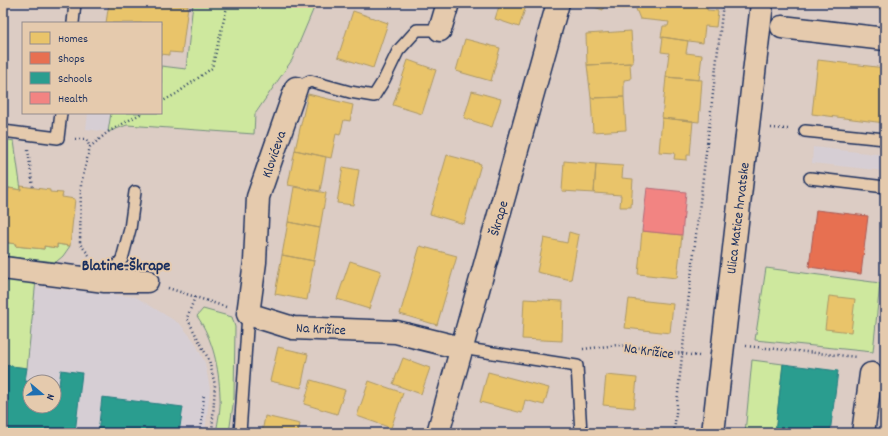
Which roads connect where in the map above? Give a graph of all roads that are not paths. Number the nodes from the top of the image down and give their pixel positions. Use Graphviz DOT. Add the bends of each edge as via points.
graph roads {
  1 [pos="75,3"];
  2 [pos="448,3"];
  3 [pos="558,3"];
  4 [pos="762,3"];
  5 [pos="73,22"];
  6 [pos="782,27"];
  7 [pos="440,30"];
  8 [pos="885,39"];
  9 [pos="296,88"];
  10 [pos="61,114"];
  11 [pos="805,131"];
  12 [pos="3,132"];
  13 [pos="885,138"];
  14 [pos="810,178"];
  15 [pos="885,187"];
  16 [pos="135,192"];
  17 [pos="3,268"];
  18 [pos="105,281"];
  19 [pos="147,281"];
  20 [pos="248,314"];
  21 [pos="461,348"];
  22 [pos="871,374"];
  23 [pos="240,433"];
  24 [pos="438,433"];
  25 [pos="581,433"];
  26 [pos="712,433"];
  27 [pos="863,433"];
  1 -- 5 [label="lane"];
  2 -- 7 [label="street, Klovićeva"];
  3 -- 21 [label="street, Škrape"];
  4 -- 26 [label="street, Ulica Matice hrvatske"];
  6 -- 8 [label="street"];
  7 -- 9 [label="lane, Klovićeva" via="417,30 398,51 374,96 310,81"];
  9 -- 20 [label="street, Klovićeva" via="258,198 255,262"];
  10 -- 12 [label="lane" via="58,138"];
  11 -- 13 [label="lane"];
  14 -- 15 [label="lane"];
  16 -- 18 [label="lane" via="130,229 122,259"];
  17 -- 18 [label="street"];
  18 -- 19 [label="street"];
  20 -- 21 [label="street, Na Križice" via="293,328 396,332"];
  20 -- 23 [label="lane, Klovićeva"];
  21 -- 24 [label="street, Škrape"];
  21 -- 25 [label="lane, Na Križice" via="577,366"];
  22 -- 27 [label="street"];
}
